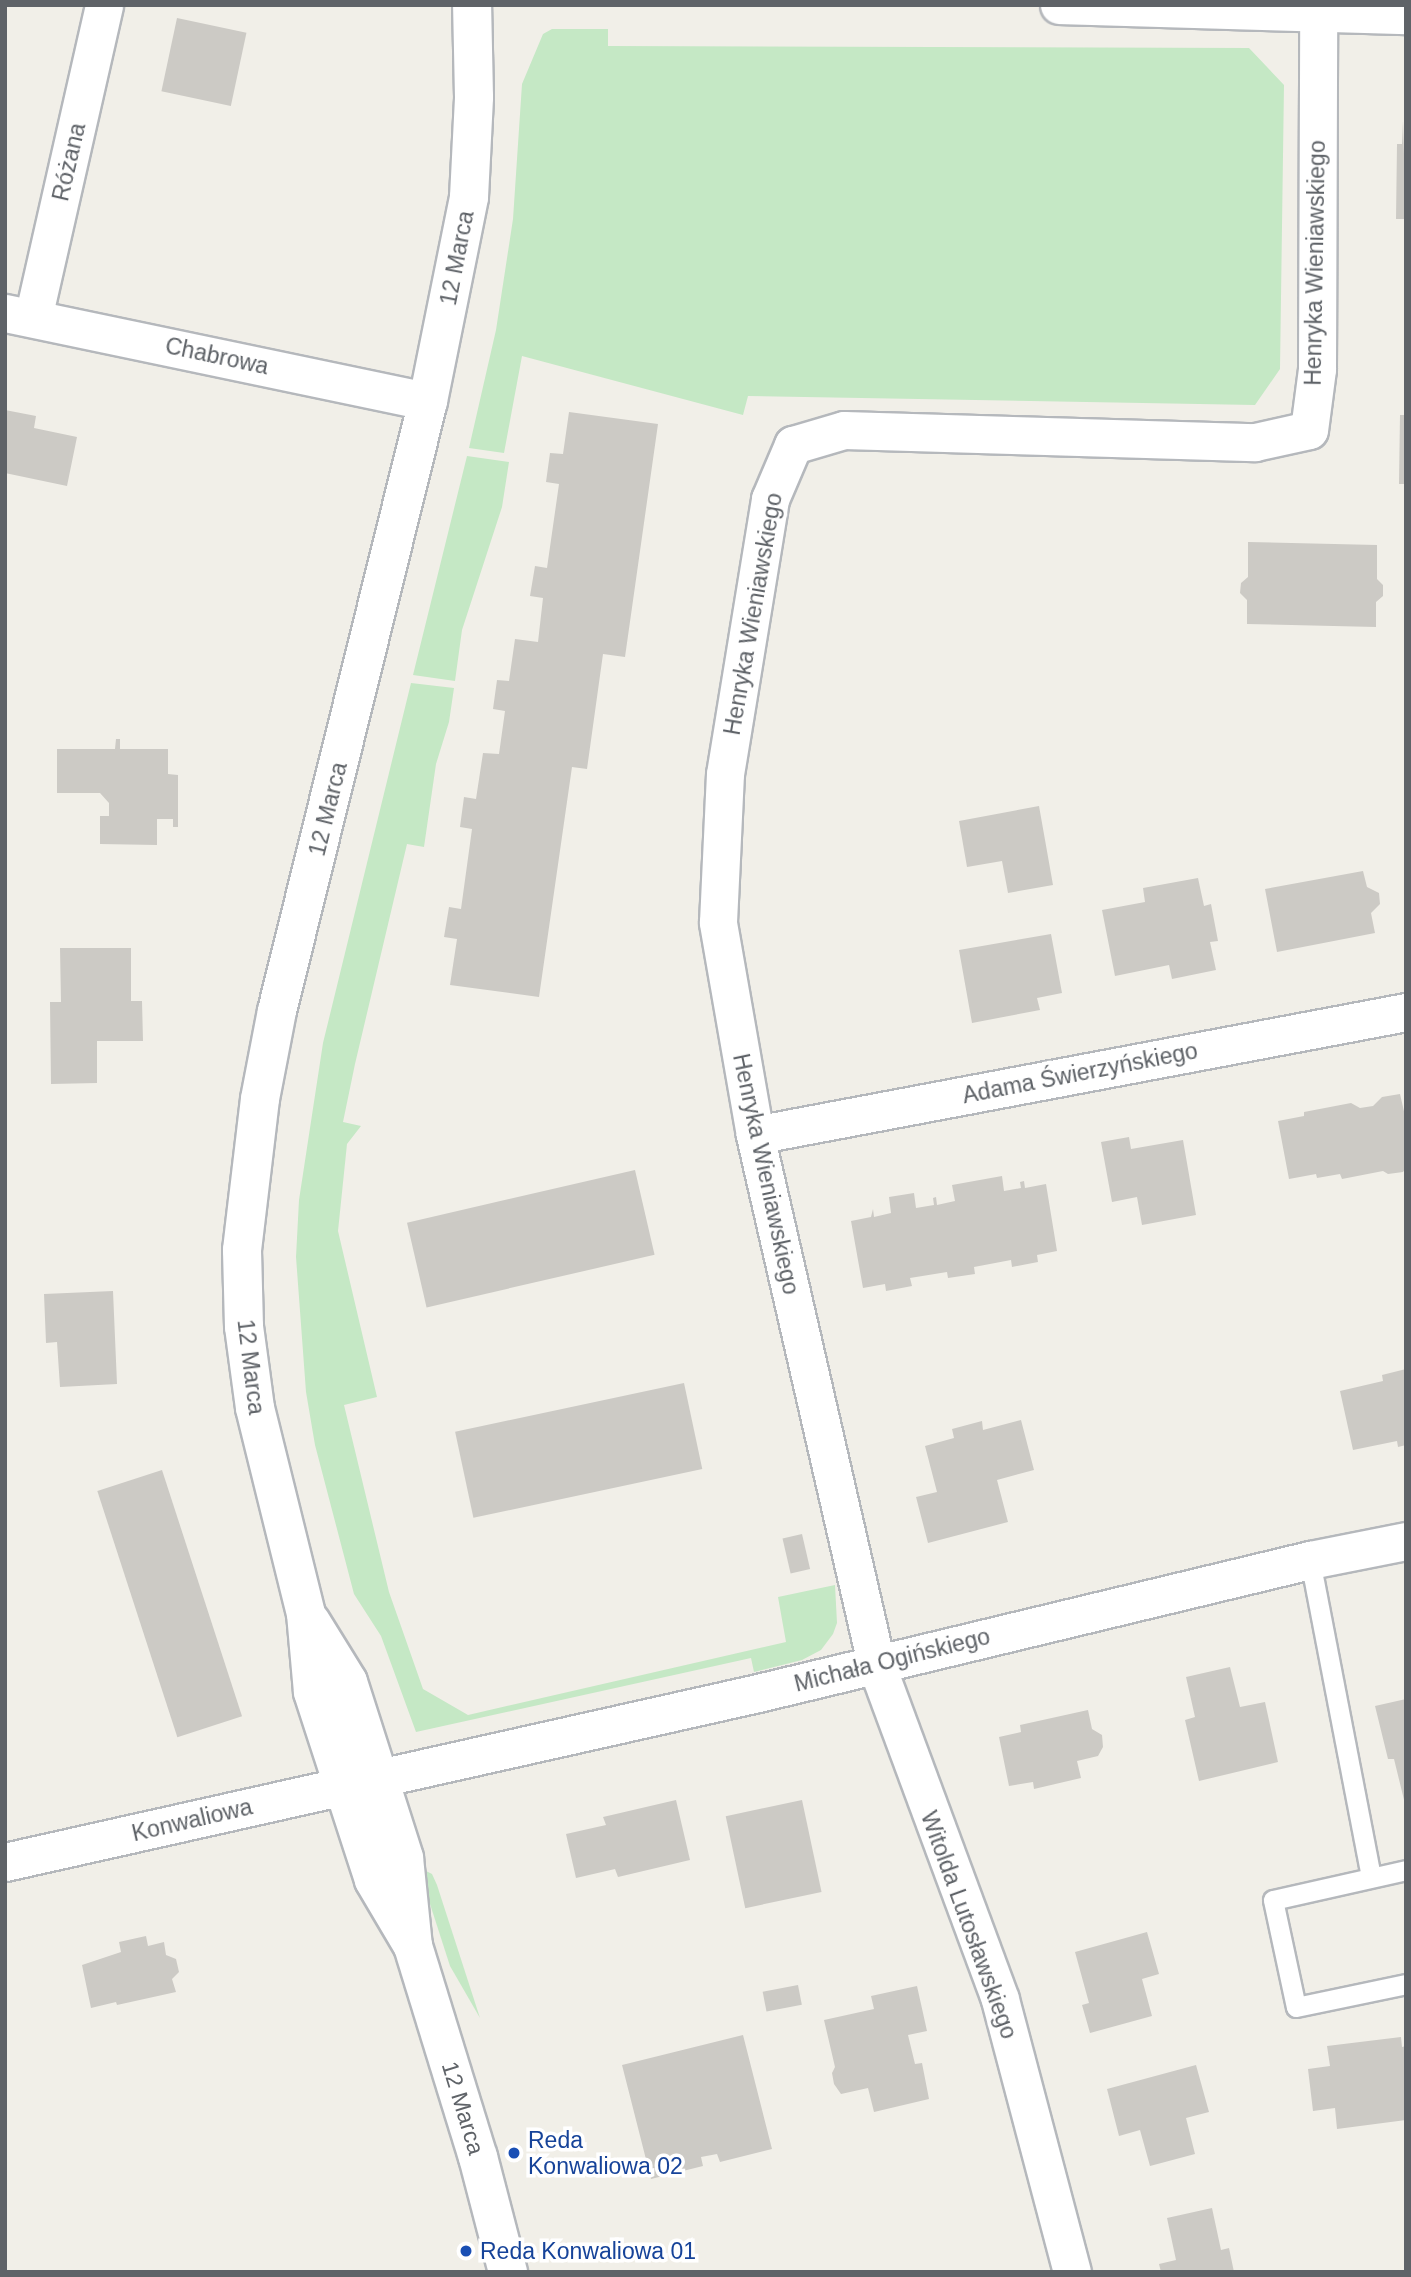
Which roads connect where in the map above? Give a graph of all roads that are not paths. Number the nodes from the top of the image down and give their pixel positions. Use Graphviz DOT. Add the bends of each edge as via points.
graph roads {
  1 [pos="104,5"];
  2 [pos="472,5"];
  3 [pos="1059,5"];
  4 [pos="1318,10"];
  5 [pos="1406,15"];
  6 [pos="19,315"];
  7 [pos="428,401"];
  8 [pos="1406,1013"];
  9 [pos="755,1135"];
  10 [pos="1406,1541"];
  11 [pos="1310,1560"];
  12 [pos="876,1663"];
  13 [pos="361,1783"];
  14 [pos="5,1862"];
  15 [pos="1406,1870"];
  16 [pos="1371,1877"];
  17 [pos="1406,1984"];
  18 [pos="508,2272"];
  19 [pos="1072,2272"];
  1 -- 6 [label="street, Różana"];
  2 -- 7 [label="street, 12 Marca" via="469,197"];
  3 -- 4 [label="street"];
  4 -- 5 [label="street"];
  4 -- 9 [label="street, Henryka Wieniawskiego" via="1317,369 1308,430 1255,442 844,430 793,445 770,499 725,774 718,922"];
  6 -- 7 [label="street, Chabrowa"];
  7 -- 13 [label="street, 12 Marca" via="277,1010 249,1175 242,1251 244,1327 271,1482 306,1614 348,1682"];
  8 -- 9 [label="street, Adama Świerzyńskiego"];
  9 -- 12 [label="street, Henryka Wieniawskiego"];
  10 -- 11 [label="street, Michała Ogińskiego"];
  11 -- 12 [label="street, Michała Ogińskiego"];
  11 -- 16 [label="lane"];
  12 -- 13 [label="street, Michała Ogińskiego"];
  12 -- 19 [label="street, Witolda Lutosławskiego" via="1000,1999"];
  13 -- 14 [label="street, Konwaliowa"];
  13 -- 18 [label="street, 12 Marca" via="408,1871 413,1946"];
  15 -- 16 [label="lane"];
  16 -- 17 [label="lane" via="1273,1900 1296,2007"];
}
